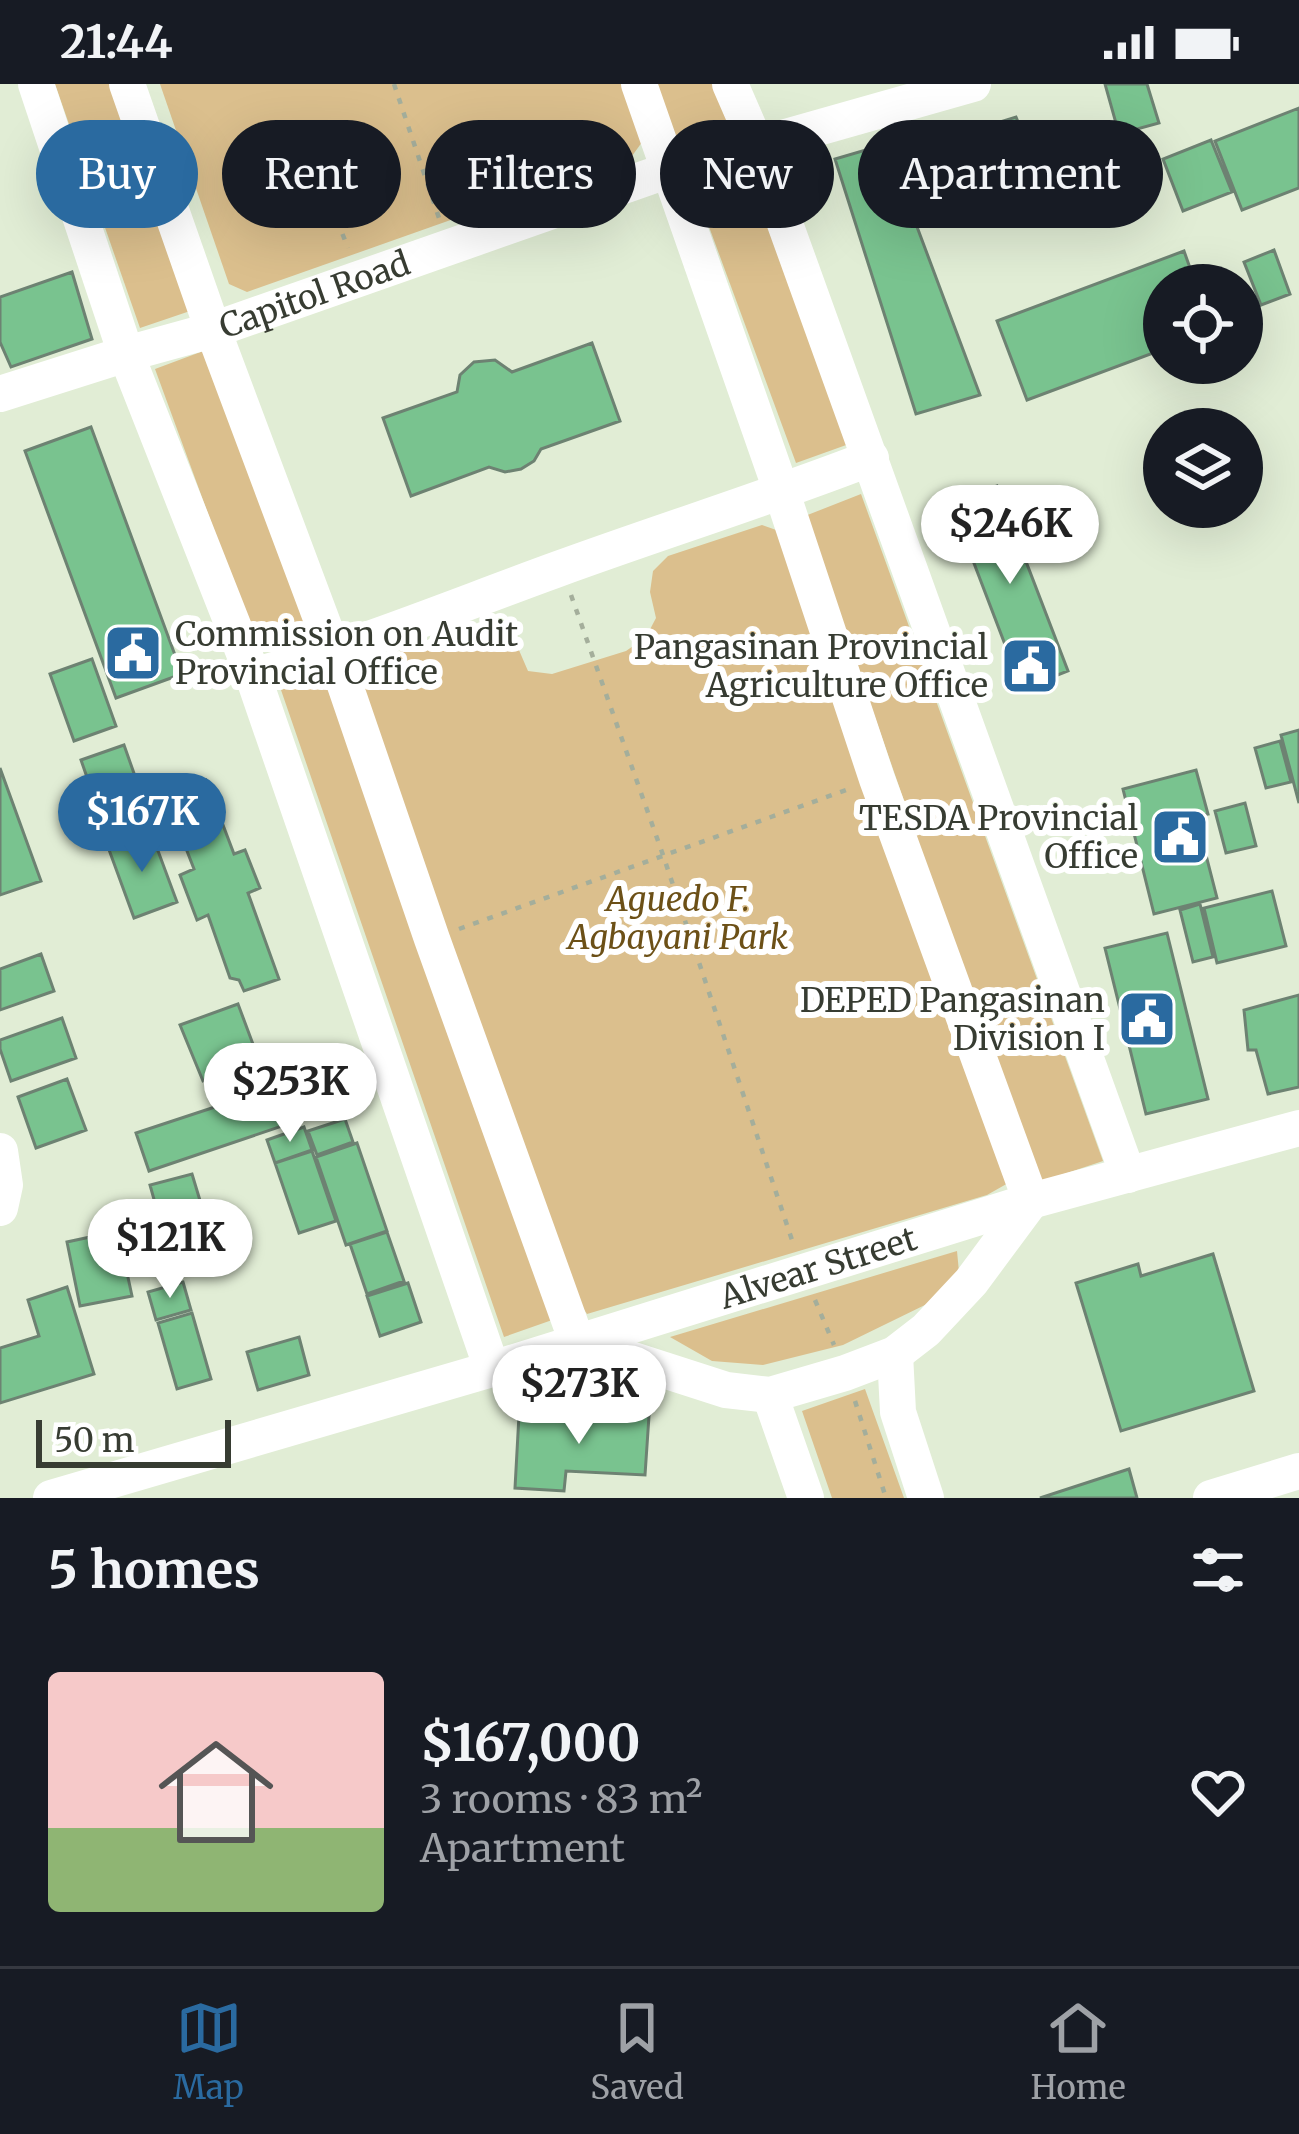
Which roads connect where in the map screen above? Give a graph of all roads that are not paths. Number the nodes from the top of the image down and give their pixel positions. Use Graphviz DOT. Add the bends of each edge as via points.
graph roads {
  1 [pos="36,84"];
  2 [pos="127,84"];
  3 [pos="639,84"];
  4 [pos="730,84"];
  5 [pos="973,84"];
  6 [pos="746,120"];
  7 [pos="834,124"];
  8 [pos="660,144"];
  9 [pos="660,173"];
  10 [pos="689,228"];
  11 [pos="787,228"];
  12 [pos="213,330"];
  13 [pos="126,354"];
  14 [pos="0,394"];
  15 [pos="872,458"];
  16 [pos="782,493"];
  17 [pos="334,653"];
  18 [pos="253,676"];
  19 [pos="1299,1128"];
  20 [pos="0,1151"];
  21 [pos="1128,1174"];
  22 [pos="1031,1201"];
  23 [pos="0,1208"];
  24 [pos="577,1342"];
  25 [pos="895,1354"];
  26 [pos="492,1369"];
  27 [pos="770,1395"];
  28 [pos="1299,1471"];
  29 [pos="51,1498"];
  30 [pos="806,1498"];
  31 [pos="926,1498"];
  32 [pos="1211,1498"];
  1 -- 13 [label="street"];
  2 -- 12 [label="street"];
  3 -- 8 [label="street"];
  4 -- 6 [label="street"];
  5 -- 7 [label="street, Capitol Road"];
  9 -- 12 [label="street, Capitol Road"];
  10 -- 16 [label="street"];
  11 -- 15 [label="street"];
  12 -- 13 [label="street, Capitol Road"];
  12 -- 17 [label="street"];
  13 -- 14 [label="street, Capitol Road"];
  13 -- 18 [label="street"];
  15 -- 16 [label="street"];
  15 -- 21 [label="street"];
  16 -- 17 [label="street"];
  16 -- 22 [label="street"];
  17 -- 18 [label="street"];
  17 -- 24 [label="street"];
  18 -- 26 [label="street"];
  19 -- 21 [label="street, Alvear Street"];
  20 -- 23 [label="street"];
  21 -- 22 [label="street, Alvear Street"];
  22 -- 24 [label="street, Alvear Street"];
  22 -- 25 [label="street" via="971,1282"];
  24 -- 26 [label="street, Alvear Street"];
  24 -- 27 [label="street" via="726,1390"];
  25 -- 27 [label="street"];
  25 -- 31 [label="street" via="898,1412"];
  26 -- 29 [label="street, Alvear Street"];
  27 -- 30 [label="street"];
  28 -- 32 [label="street"];
}
